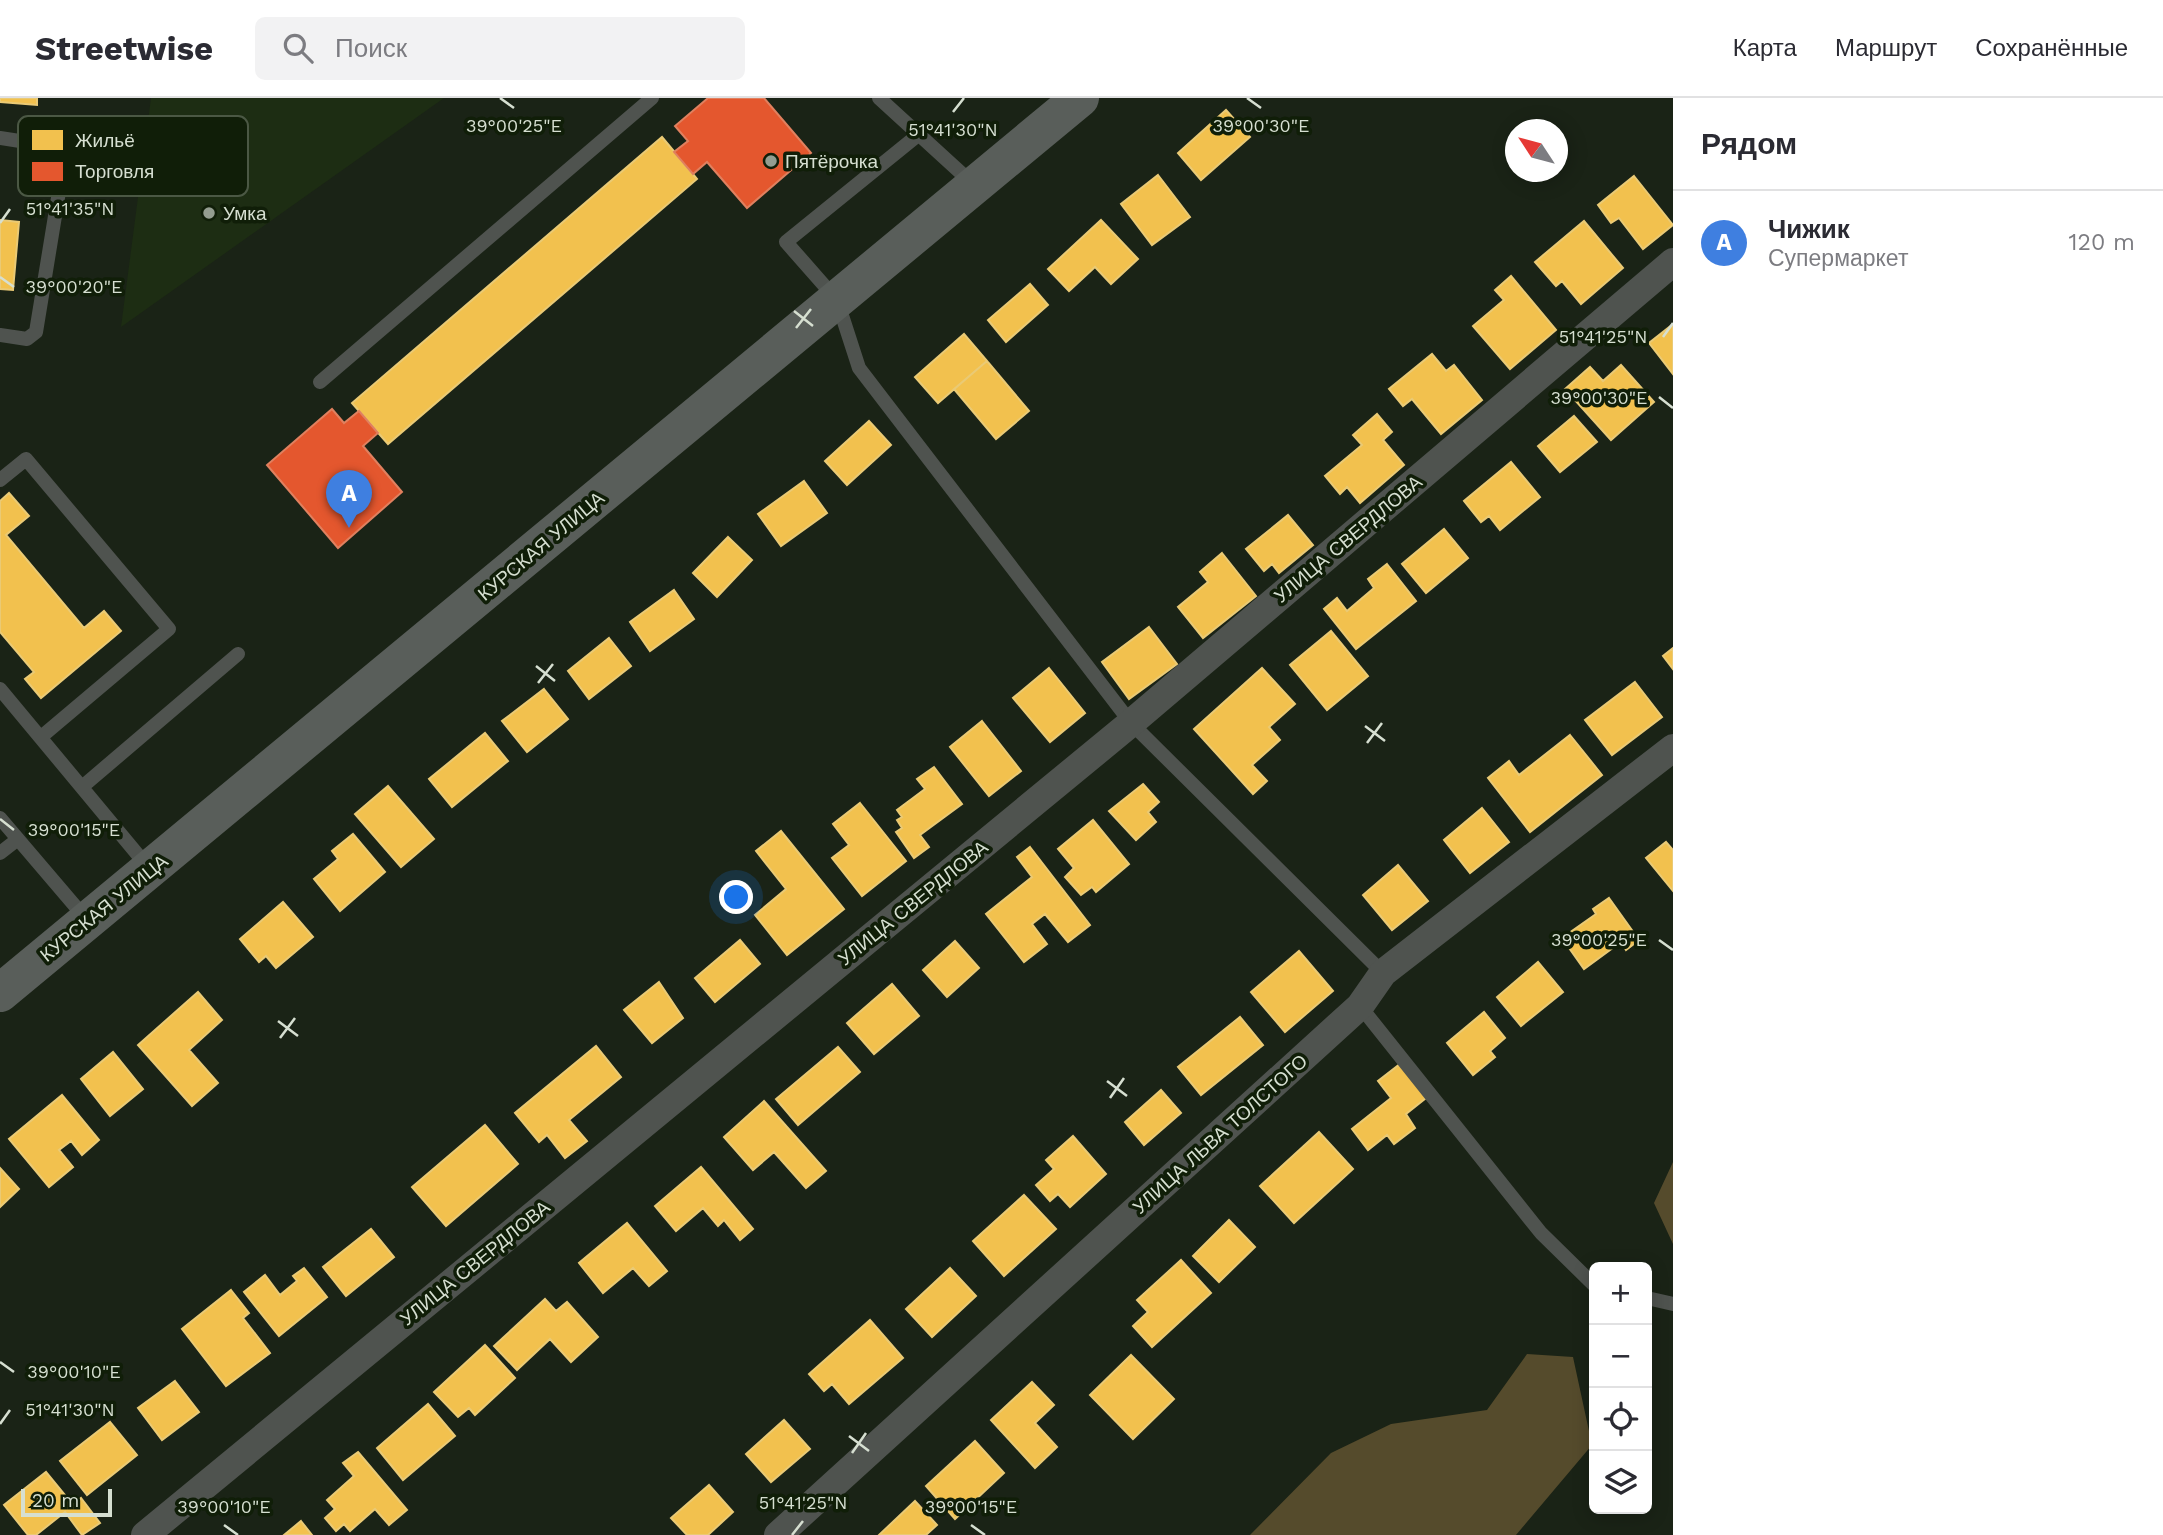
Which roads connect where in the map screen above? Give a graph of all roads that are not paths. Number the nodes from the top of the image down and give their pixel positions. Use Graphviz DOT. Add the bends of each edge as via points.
graph roads {
  1 [pos="652,98"];
  2 [pos="879,98"];
  3 [pos="1080,98"];
  4 [pos="918,135"];
  5 [pos="0,138"];
  6 [pos="18,141"];
  7 [pos="973,184"];
  8 [pos="58,196"];
  9 [pos="1673,261"];
  10 [pos="837,300"];
  11 [pos="0,335"];
  12 [pos="320,382"];
  13 [pos="0,480"];
  14 [pos="238,654"];
  15 [pos="0,689"];
  16 [pos="1131,723"];
  17 [pos="41,737"];
  18 [pos="1673,748"];
  19 [pos="82,786"];
  20 [pos="0,818"];
  21 [pos="18,839"];
  22 [pos="0,853"];
  23 [pos="151,870"];
  24 [pos="88,921"];
  25 [pos="1384,973"];
  26 [pos="0,993"];
  27 [pos="1360,1006"];
  28 [pos="1589,1280"];
  29 [pos="1652,1299"];
  30 [pos="1673,1304"];
  31 [pos="145,1535"];
  32 [pos="778,1535"];
  1 -- 12 [label="lane"];
  2 -- 4 [label="lane"];
  3 -- 7 [label="street, КУРСКАЯ УЛИЦА"];
  4 -- 7 [label="lane"];
  4 -- 10 [label="lane" via="786,242"];
  5 -- 6 [label="lane"];
  7 -- 10 [label="street, КУРСКАЯ УЛИЦА"];
  8 -- 11 [label="lane" via="36,332 27,339"];
  9 -- 16 [label="street, УЛИЦА СВЕРДЛОВА"];
  10 -- 16 [label="lane" via="859,368"];
  10 -- 23 [label="street, КУРСКАЯ УЛИЦА"];
  13 -- 17 [label="lane" via="26,458 169,629"];
  14 -- 19 [label="lane"];
  15 -- 17 [label="lane"];
  16 -- 25 [label="lane"];
  16 -- 31 [label="street, УЛИЦА СВЕРДЛОВА"];
  17 -- 19 [label="lane"];
  18 -- 25 [label="street, УЛИЦА ЛЬВА ТОЛСТОГО"];
  19 -- 23 [label="lane"];
  20 -- 21 [label="lane"];
  21 -- 22 [label="lane"];
  21 -- 24 [label="lane"];
  23 -- 24 [label="street, КУРСКАЯ УЛИЦА"];
  24 -- 26 [label="street, КУРСКАЯ УЛИЦА"];
  25 -- 27 [label="street, УЛИЦА ЛЬВА ТОЛСТОГО"];
  27 -- 28 [label="lane" via="1541,1233"];
  27 -- 32 [label="street, УЛИЦА ЛЬВА ТОЛСТОГО"];
  29 -- 30 [label="lane"];
}
